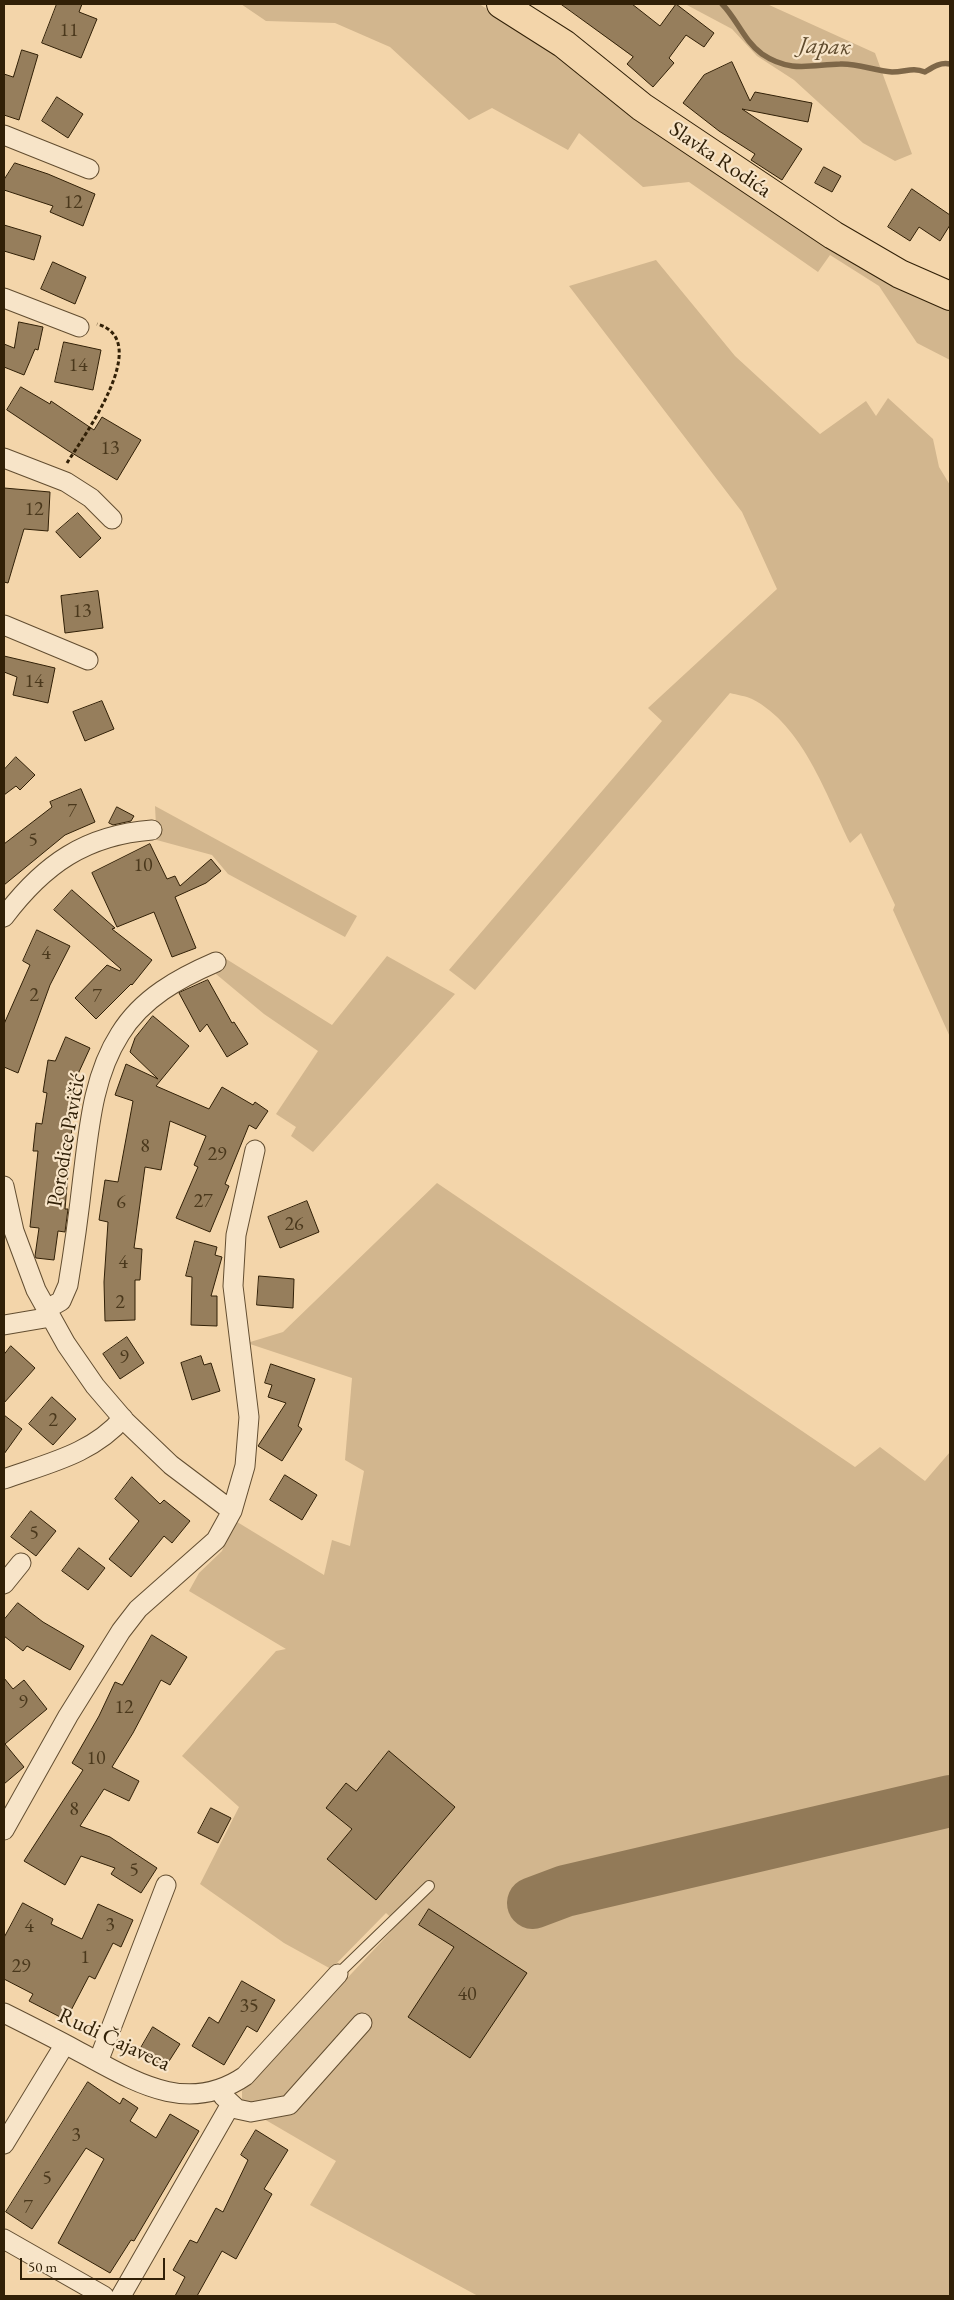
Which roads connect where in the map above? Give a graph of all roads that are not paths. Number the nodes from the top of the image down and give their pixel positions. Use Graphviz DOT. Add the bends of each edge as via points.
graph roads {
  1 [pos="501,4"];
  2 [pos="4,135"];
  3 [pos="88,169"];
  4 [pos="950,296"];
  5 [pos="4,298"];
  6 [pos="79,327"];
  7 [pos="4,458"];
  8 [pos="112,518"];
  9 [pos="4,625"];
  10 [pos="88,660"];
  11 [pos="152,830"];
  12 [pos="4,916"];
  13 [pos="216,962"];
  14 [pos="255,1150"];
  15 [pos="4,1187"];
  16 [pos="49,1313"];
  17 [pos="4,1325"];
  18 [pos="123,1418"];
  19 [pos="4,1479"];
  20 [pos="232,1511"];
  21 [pos="21,1563"];
  22 [pos="4,1584"];
  23 [pos="5,1822"];
  24 [pos="166,1885"];
  25 [pos="428,1886"];
  26 [pos="338,1974"];
  27 [pos="4,2014"];
  28 [pos="362,2023"];
  29 [pos="65,2044"];
  30 [pos="98,2062"];
  31 [pos="225,2098"];
  32 [pos="4,2144"];
  33 [pos="4,2239"];
  34 [pos="104,2296"];
  35 [pos="121,2296"];
  1 -- 4 [label="main road, Slavka Rodića" via="564,44 642,107 792,208 900,274"];
  2 -- 3 [label="street"];
  5 -- 6 [label="street"];
  7 -- 8 [label="street" via="57,479 91,498"];
  9 -- 10 [label="street"];
  11 -- 12 [label="street" via="128,832 84,846 36,880"];
  13 -- 16 [label="street, Porodice Pavičić" via="151,998 120,1033 107,1058 91,1118 68,1285 61,1301"];
  14 -- 20 [label="street" via="236,1235 234,1286 250,1417 245,1466"];
  15 -- 16 [label="street" via="14,1231 36,1290"];
  16 -- 17 [label="street"];
  16 -- 18 [label="street" via="95,1386"];
  18 -- 19 [label="street" via="107,1436 93,1445"];
  18 -- 20 [label="street" via="171,1465"];
  20 -- 23 [label="street" via="216,1540 138,1609 121,1631"];
  21 -- 22 [label="street"];
  24 -- 30 [label="street"];
  25 -- 26 [label="lane"];
  26 -- 31 [label="street, Rudi Čajaveca" via="245,2076 230,2087"];
  27 -- 29 [label="street, Rudi Čajaveca"];
  28 -- 31 [label="street" via="288,2105 251,2112 237,2109"];
  29 -- 30 [label="street, Rudi Čajaveca"];
  29 -- 32 [label="street"];
  30 -- 31 [label="street, Rudi Čajaveca" via="158,2090 212,2093"];
  31 -- 35 [label="street"];
  33 -- 34 [label="street"];
}
